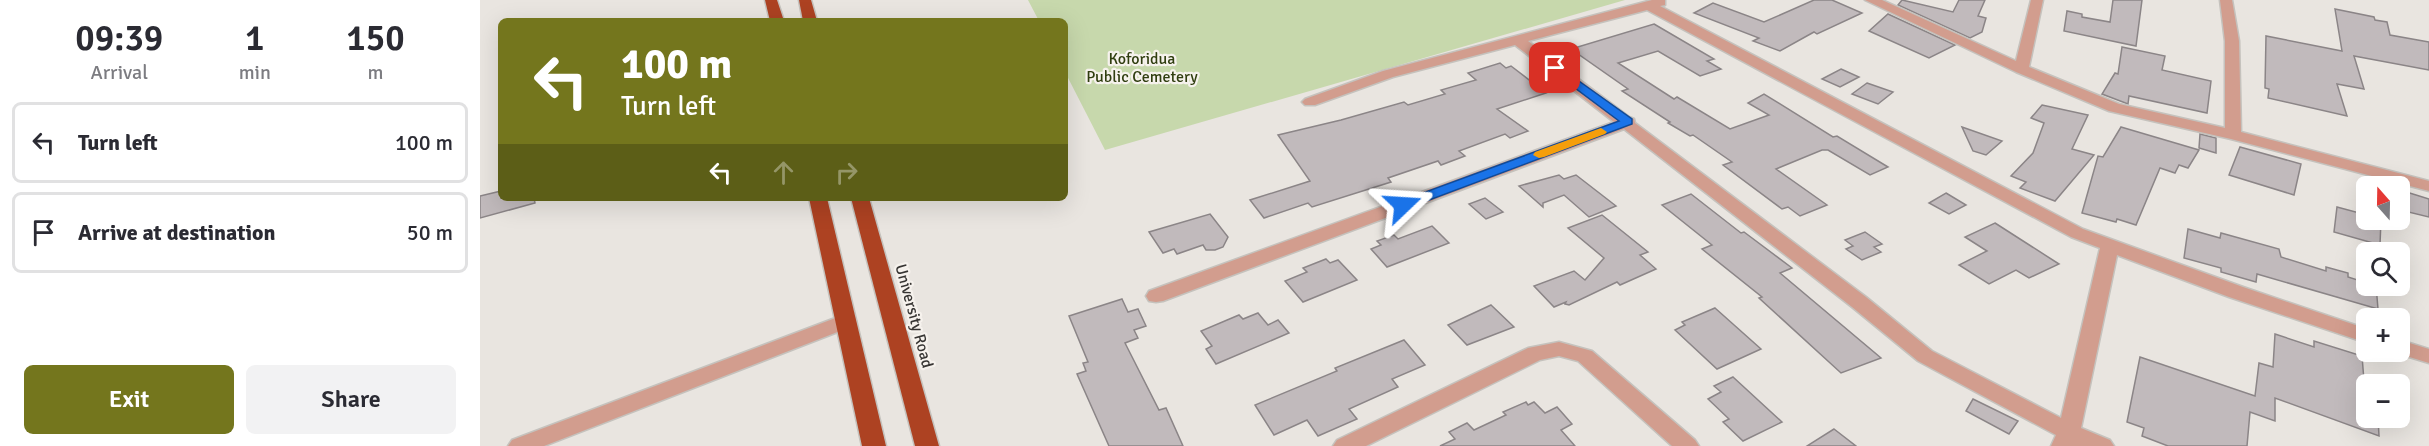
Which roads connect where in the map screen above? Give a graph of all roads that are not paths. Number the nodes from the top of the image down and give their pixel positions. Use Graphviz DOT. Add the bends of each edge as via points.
graph roads {
  1 [pos="771,0"];
  2 [pos="805,0"];
  3 [pos="1871,0"];
  4 [pos="2037,0"];
  5 [pos="2226,0"];
  6 [pos="1657,3"];
  7 [pos="776,18"];
  8 [pos="809,18"];
  9 [pos="1519,41"];
  10 [pos="2021,69"];
  11 [pos="1310,102"];
  12 [pos="1628,122"];
  13 [pos="2233,135"];
  14 [pos="2429,186"];
  15 [pos="819,201"];
  16 [pos="861,201"];
  17 [pos="2110,246"];
  18 [pos="1155,296"];
  19 [pos="846,321"];
  20 [pos="2356,332"];
  21 [pos="2410,350"];
  22 [pos="2429,357"];
  23 [pos="2066,439"];
  24 [pos="520,446"];
  25 [pos="874,446"];
  26 [pos="927,446"];
  27 [pos="1345,446"];
  28 [pos="1687,446"];
  29 [pos="2102,446"];
  1 -- 7 [label="highway"];
  2 -- 8 [label="highway"];
  3 -- 10 [label="street"];
  4 -- 10 [label="street"];
  5 -- 13 [label="street" via="2232,41"];
  6 -- 9 [label="street"];
  6 -- 17 [label="street" via="2042,216"];
  9 -- 11 [label="street" via="1388,74"];
  9 -- 12 [label="street"];
  10 -- 13 [label="street" via="2114,108"];
  12 -- 18 [label="street"];
  12 -- 23 [label="street" via="1925,356"];
  13 -- 14 [label="street"];
  15 -- 19 [label="highway"];
  16 -- 26 [label="highway, University Road"];
  17 -- 20 [label="street"];
  17 -- 23 [label="street"];
  19 -- 24 [label="street"];
  19 -- 25 [label="highway"];
  21 -- 22 [label="street"];
  23 -- 29 [label="street"];
  27 -- 28 [label="street" via="1535,353 1559,349 1585,356"];
}
